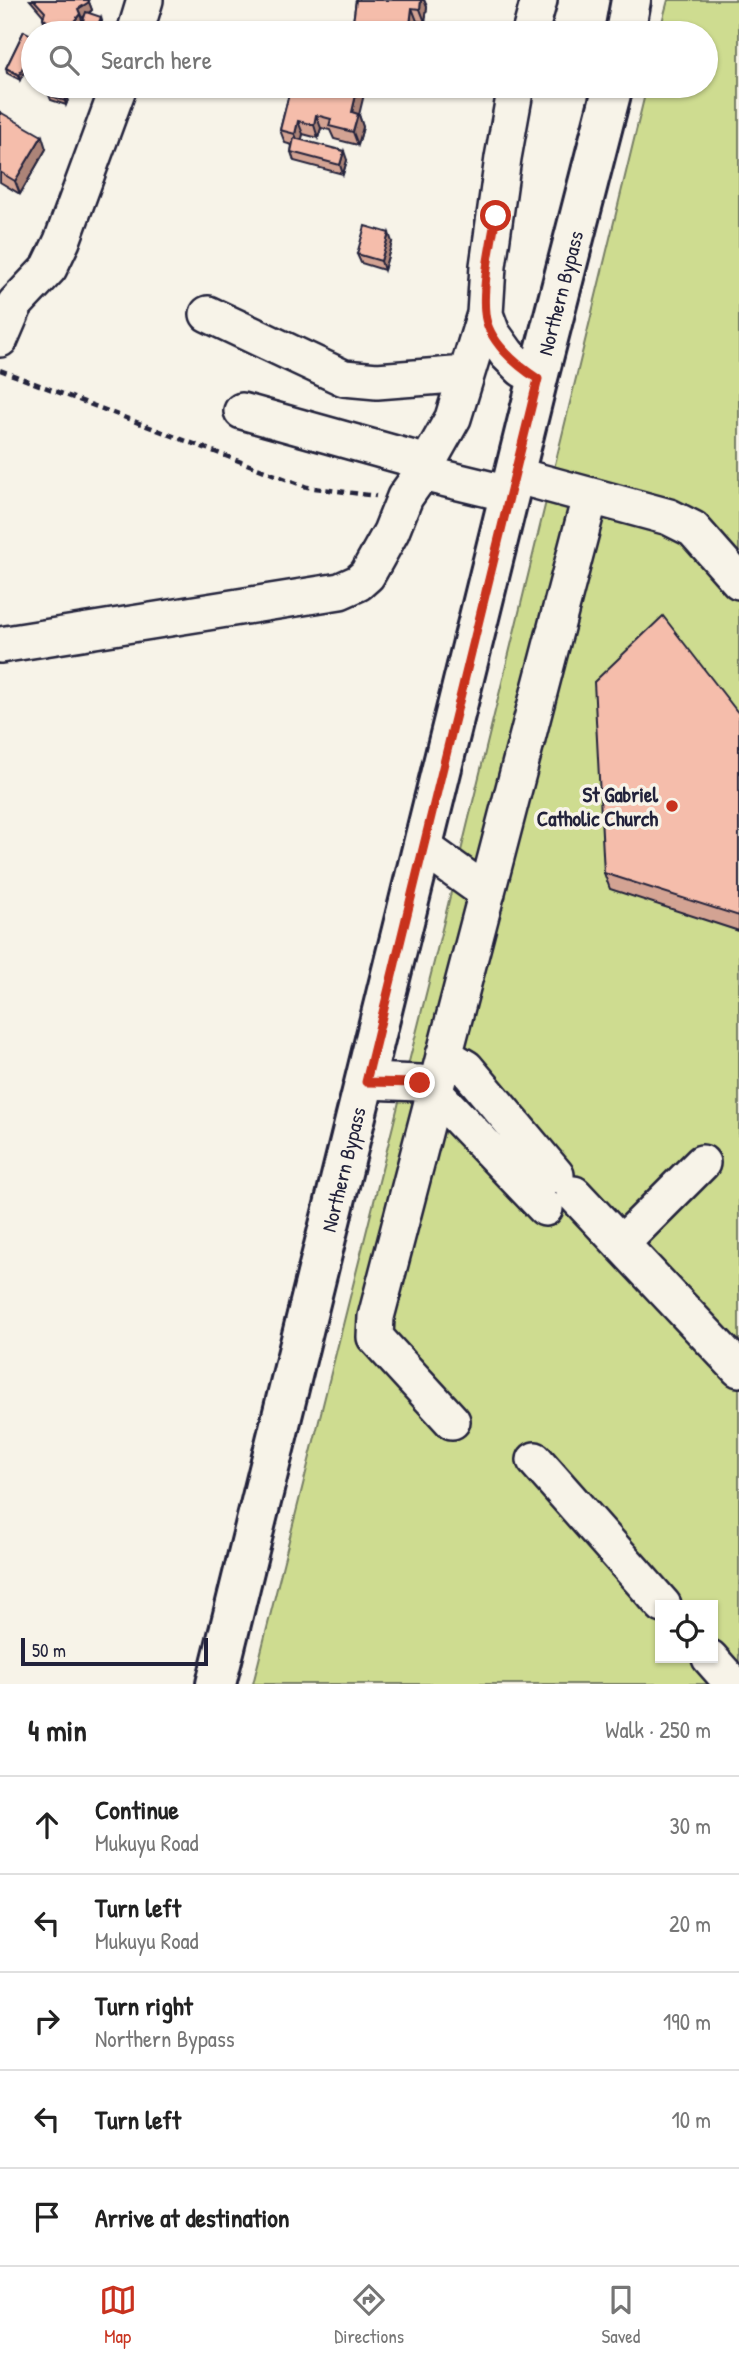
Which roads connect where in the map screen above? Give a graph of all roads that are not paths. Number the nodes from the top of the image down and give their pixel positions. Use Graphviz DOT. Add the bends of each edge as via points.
graph roads {
  1 [pos="145,0"];
  2 [pos="539,0"];
  3 [pos="631,0"];
  4 [pos="139,21"];
  5 [pos="533,21"];
  6 [pos="627,21"];
  7 [pos="114,98"];
  8 [pos="514,98"];
  9 [pos="610,98"];
  10 [pos="208,314"];
  11 [pos="485,314"];
  12 [pos="0,339"];
  13 [pos="466,374"];
  14 [pos="538,379"];
  15 [pos="242,411"];
  16 [pos="418,477"];
  17 [pos="512,484"];
  18 [pos="590,497"];
  19 [pos="739,580"];
  20 [pos="0,645"];
  21 [pos="423,847"];
  22 [pos="486,893"];
  23 [pos="444,1055"];
  24 [pos="366,1082"];
  25 [pos="435,1092"];
  26 [pos="702,1163"];
  27 [pos="558,1193"];
  28 [pos="621,1244"];
  29 [pos="738,1367"];
  30 [pos="452,1421"];
  31 [pos="535,1460"];
  32 [pos="659,1600"];
  33 [pos="714,1663"];
  34 [pos="216,1684"];
  35 [pos="733,1684"];
  1 -- 4 [label="street"];
  2 -- 5 [label="street"];
  3 -- 6 [label="main road"];
  7 -- 12 [label="street" via="62,241 49,268 15,304"];
  8 -- 11 [label="street"];
  9 -- 14 [label="main road, Northern Bypass"];
  10 -- 13 [label="street" via="344,378 377,381"];
  11 -- 13 [label="street"];
  11 -- 14 [label="street" via="507,354"];
  13 -- 16 [label="street" via="453,418"];
  14 -- 17 [label="main road, Northern Bypass"];
  15 -- 16 [label="street"];
  16 -- 17 [label="street"];
  16 -- 20 [label="street" via="367,575 340,591"];
  17 -- 18 [label="street"];
  17 -- 21 [label="main road, Northern Bypass"];
  18 -- 19 [label="street" via="669,517 693,529"];
  18 -- 22 [label="street"];
  21 -- 22 [label="street"];
  21 -- 24 [label="main road, Northern Bypass"];
  22 -- 23 [label="street"];
  23 -- 25 [label="street"];
  23 -- 27 [label="street" via="466,1068"];
  24 -- 25 [label="street" via="420,1083"];
  24 -- 34 [label="main road, Northern Bypass"];
  25 -- 27 [label="street"];
  25 -- 30 [label="street" via="376,1317 375,1337"];
  26 -- 28 [label="street"];
  27 -- 28 [label="street"];
  28 -- 29 [label="street"];
  31 -- 32 [label="street"];
  33 -- 35 [label="street"];
}
